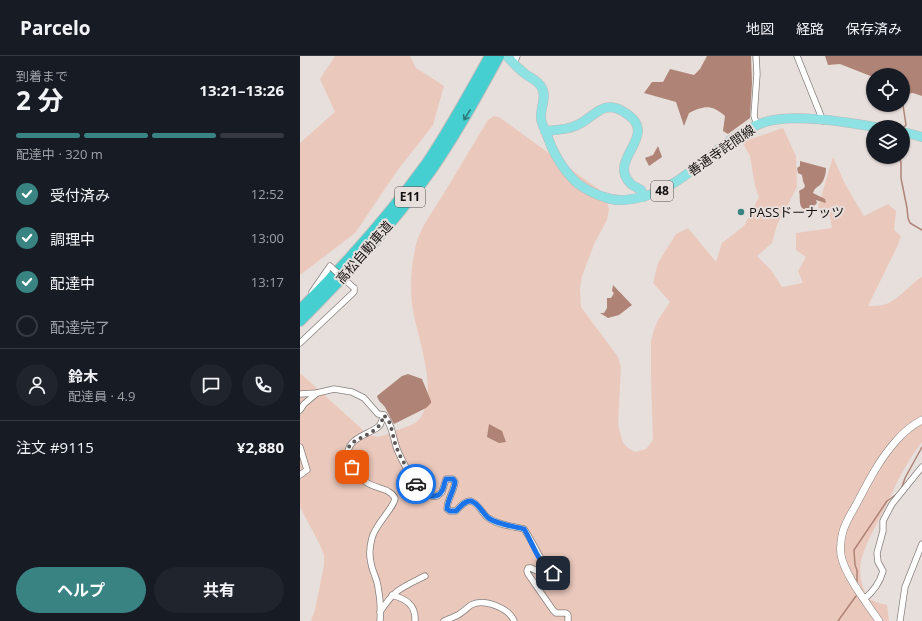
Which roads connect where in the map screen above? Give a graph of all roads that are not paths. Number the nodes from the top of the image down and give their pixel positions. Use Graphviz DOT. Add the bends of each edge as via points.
graph roads {
  1 [pos="490,56"];
  2 [pos="499,56"];
  3 [pos="756,56"];
  4 [pos="798,56"];
  5 [pos="513,60"];
  6 [pos="823,121"];
  7 [pos="757,125"];
  8 [pos="866,126"];
  9 [pos="545,131"];
  10 [pos="910,134"];
  11 [pos="922,137"];
  12 [pos="643,197"];
  13 [pos="300,306"];
  14 [pos="300,310"];
  15 [pos="300,321"];
  16 [pos="300,343"];
  17 [pos="317,393"];
  18 [pos="300,394"];
  19 [pos="300,410"];
  20 [pos="384,415"];
  21 [pos="922,420"];
  22 [pos="300,447"];
  23 [pos="922,467"];
  24 [pos="300,475"];
  25 [pos="922,544"];
  26 [pos="425,576"];
  27 [pos="392,595"];
  28 [pos="864,599"];
  29 [pos="380,612"];
  30 [pos="380,621"];
  31 [pos="415,621"];
  32 [pos="444,621"];
  33 [pos="514,621"];
  34 [pos="568,621"];
  35 [pos="879,621"];
  36 [pos="900,621"];
  1 -- 14 [label="highway, 高松自動車道 / E11" via="427,163 385,218"];
  2 -- 15 [label="highway, 高松自動車道 / E11, one-way" via="470,111 432,169 391,222"];
  3 -- 7 [label="street" via="754,116"];
  4 -- 6 [label="street"];
  5 -- 9 [label="main road, 善通寺詫間線 / 48" via="522,72 537,81 542,88 544,99 541,117"];
  6 -- 7 [label="main road, 善通寺詫間線 / 48" via="786,119"];
  6 -- 8 [label="main road, 善通寺詫間線 / 48"];
  7 -- 12 [label="main road, 善通寺詫間線 / 48" via="742,133 663,191"];
  9 -- 12 [label="main road, 善通寺詫間線 / 48" via="561,165 578,184 597,195 614,200"];
  9 -- 12 [label="main road, 48" via="575,126 597,110 607,107 624,112 636,121 638,128 637,138 624,162 624,172 630,183 641,190"];
  10 -- 11 [label="main road"];
  13 -- 16 [label="street, bridge" via="330,266 354,288 354,292"];
  17 -- 18 [label="street"];
  17 -- 19 [label="street"];
  17 -- 20 [label="street" via="334,389 352,392 364,398 378,414"];
  20 -- 29 [label="street" via="378,427 354,440 347,452 352,467 365,482 388,490 395,498 393,505 375,529 370,552 378,586"];
  20 -- 34 [label="street" via="390,423 399,454 419,489 437,496 442,492 446,479 453,479 455,482 447,509 456,511 471,501 497,523 524,529 538,556 559,580 531,568 528,568 528,574 553,610 556,613 566,613"];
  21 -- 28 [label="street" via="897,440 884,456 843,529 841,554 844,567"];
  22 -- 24 [label="street" via="307,470"];
  23 -- 28 [label="street" via="892,504 883,521 877,553 883,571 871,594"];
  25 -- 36 [label="street" via="905,587"];
  26 -- 27 [label="street" via="400,588"];
  27 -- 29 [label="street"];
  27 -- 31 [label="street" via="403,598 410,604 414,610"];
  28 -- 35 [label="street"];
  29 -- 30 [label="street"];
  32 -- 33 [label="street" via="457,616 476,603 501,608 508,612"];
}
